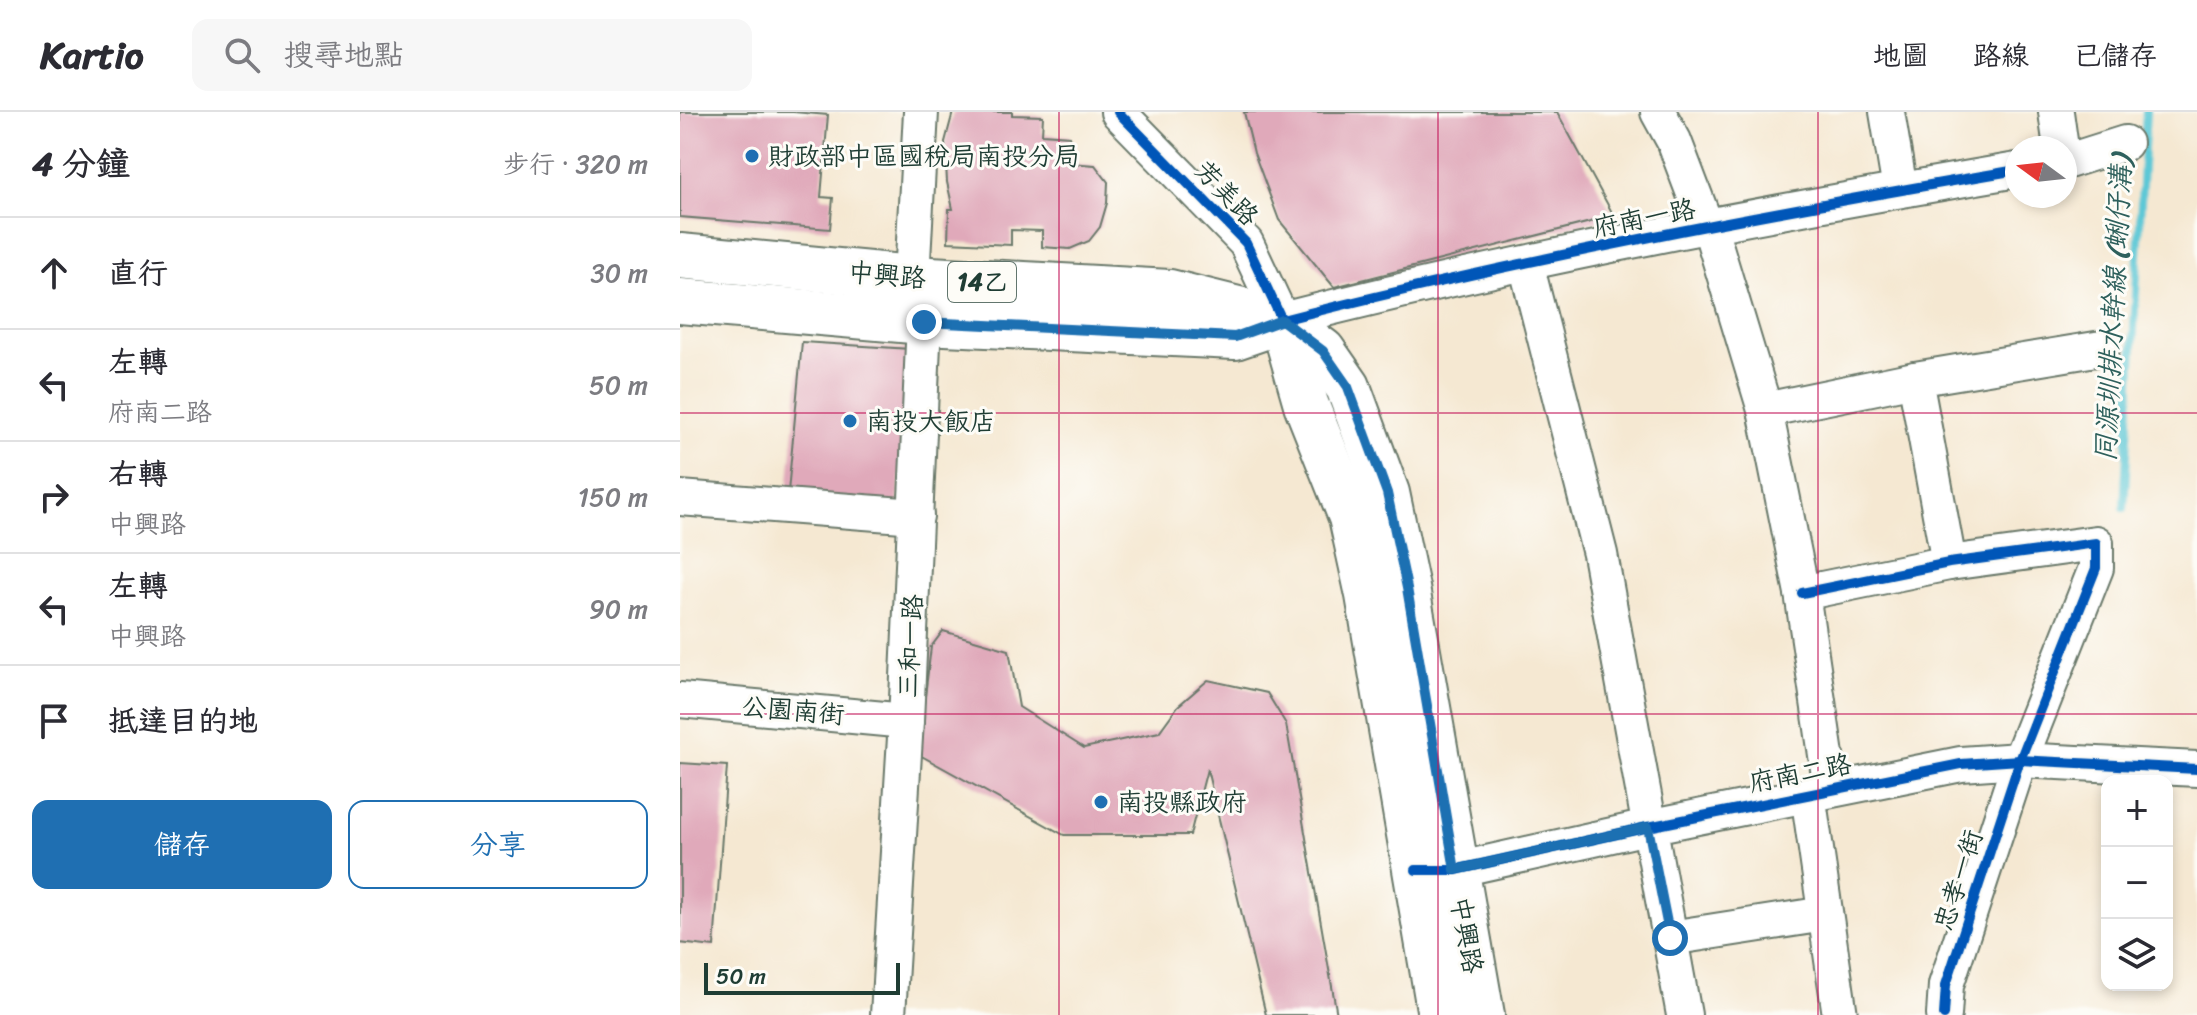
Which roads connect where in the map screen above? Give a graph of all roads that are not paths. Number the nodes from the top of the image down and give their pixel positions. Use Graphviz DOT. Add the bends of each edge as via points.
graph roads {
  1 [pos="921,112"];
  2 [pos="1118,112"];
  3 [pos="1658,112"];
  4 [pos="1887,112"];
  5 [pos="2056,112"];
  6 [pos="2059,136"];
  7 [pos="2125,143"];
  8 [pos="2077,158"];
  9 [pos="2005,172"];
  10 [pos="1900,190"];
  11 [pos="1707,228"];
  12 [pos="691,257"];
  13 [pos="1526,264"];
  14 [pos="912,278"];
  15 [pos="689,301"];
  16 [pos="1282,320"];
  17 [pos="924,322"];
  18 [pos="2102,348"];
  19 [pos="1915,379"];
  20 [pos="1765,410"];
  21 [pos="680,498"];
  22 [pos="916,516"];
  23 [pos="1949,563"];
  24 [pos="1802,593"];
  25 [pos="680,700"];
  26 [pos="906,721"];
  27 [pos="2020,760"];
  28 [pos="2197,769"];
  29 [pos="1819,792"];
  30 [pos="1648,827"];
  31 [pos="1436,870"];
  32 [pos="1825,914"];
  33 [pos="1670,938"];
  34 [pos="888,1015"];
  35 [pos="1440,1015"];
  36 [pos="1482,1015"];
  37 [pos="1684,1015"];
  38 [pos="1840,1015"];
  39 [pos="1944,1015"];
  1 -- 14 [label="street, 三和一路"];
  2 -- 16 [label="street, 芳美路" via="1246,243"];
  3 -- 11 [label="street"];
  4 -- 10 [label="street"];
  5 -- 6 [label="street"];
  7 -- 8 [label="street"];
  9 -- 10 [label="street, 府南一路"];
  10 -- 11 [label="street, 府南一路"];
  11 -- 13 [label="street, 府南一路"];
  11 -- 20 [label="street"];
  12 -- 14 [label="main road, 中興路 / 14乙"];
  12 -- 15 [label="main road"];
  13 -- 16 [label="street, 府南一路"];
  13 -- 30 [label="street" via="1600,554"];
  14 -- 16 [label="main road, 中興路 / 14乙" via="1170,292"];
  14 -- 17 [label="street, 三和一路"];
  15 -- 17 [label="main road, 中興路 / 14乙"];
  16 -- 17 [label="main road, 中興路 / 14乙" via="1235,337"];
  16 -- 31 [label="main road, 中興路" via="1306,404 1387,592"];
  17 -- 22 [label="street, 三和一路"];
  18 -- 19 [label="street"];
  19 -- 20 [label="street"];
  19 -- 23 [label="street"];
  20 -- 24 [label="street"];
  21 -- 22 [label="street"];
  22 -- 26 [label="street, 三和一路"];
  23 -- 24 [label="street"];
  23 -- 27 [label="street, 忠孝一街" via="2096,543 2096,568"];
  24 -- 29 [label="street"];
  25 -- 26 [label="street, 公園南街"];
  26 -- 34 [label="street, 三和一路"];
  27 -- 28 [label="street, 府南二路"];
  27 -- 29 [label="street, 府南二路" via="1961,764"];
  27 -- 39 [label="street, 忠孝一街" via="1946,985"];
  29 -- 30 [label="street, 府南二路"];
  29 -- 32 [label="street"];
  30 -- 31 [label="street, 府南二路"];
  30 -- 33 [label="street"];
  31 -- 35 [label="main road, 中興路"];
  31 -- 36 [label="main road, 中興路"];
  32 -- 33 [label="street"];
  32 -- 38 [label="street"];
  33 -- 37 [label="street"];
}
